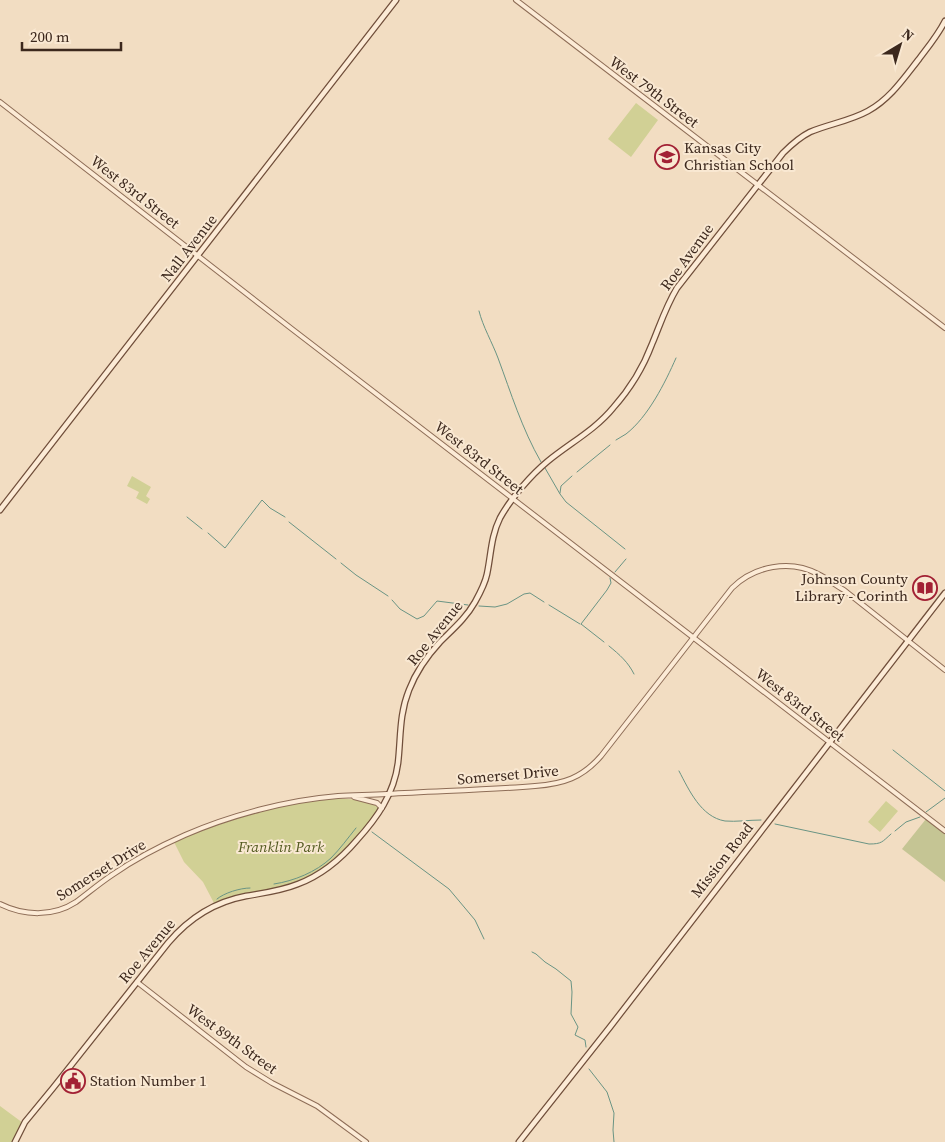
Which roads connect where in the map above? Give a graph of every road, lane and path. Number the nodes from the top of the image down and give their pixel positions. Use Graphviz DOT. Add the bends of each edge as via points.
graph roads {
  1 [pos="396,0"];
  2 [pos="516,0"];
  3 [pos="945,21"];
  4 [pos="0,102"];
  5 [pos="757,185"];
  6 [pos="198,256"];
  7 [pos="945,328"];
  8 [pos="513,499"];
  9 [pos="0,510"];
  10 [pos="945,593"];
  11 [pos="693,637"];
  12 [pos="908,642"];
  13 [pos="945,670"];
  14 [pos="830,743"];
  15 [pos="389,794"];
  16 [pos="350,796"];
  17 [pos="382,808"];
  18 [pos="945,831"];
  19 [pos="0,904"];
  20 [pos="137,982"];
  21 [pos="17,1142"];
  22 [pos="366,1142"];
  23 [pos="519,1142"];
  1 -- 6 [label="main road, Nall Avenue"];
  2 -- 5 [label="street, West 79th Street"];
  3 -- 5 [label="main road, Roe Avenue" via="928,48 886,99 861,115 800,138 782,153"];
  4 -- 6 [label="street, West 83rd Street"];
  5 -- 7 [label="street, West 79th Street"];
  5 -- 8 [label="main road, Roe Avenue" via="677,288 648,355 627,391 602,420 539,469"];
  6 -- 8 [label="street, West 83rd Street"];
  6 -- 9 [label="main road, Nall Avenue"];
  8 -- 11 [label="street, West 83rd Street"];
  8 -- 15 [label="main road, Roe Avenue" via="498,524 487,574 474,605 426,659 408,690 401,720 398,764"];
  10 -- 12 [label="main road, Mission Road"];
  11 -- 12 [label="street, Somerset Drive" via="740,581 760,569 787,566 811,571 827,579"];
  11 -- 14 [label="street, West 83rd Street"];
  11 -- 15 [label="street, Somerset Drive" via="602,756 576,777 542,786"];
  12 -- 13 [label="street, Somerset Drive"];
  12 -- 14 [label="main road, Mission Road"];
  14 -- 18 [label="street, West 83rd Street"];
  14 -- 23 [label="main road, Mission Road"];
  15 -- 16 [label="street, Somerset Drive"];
  15 -- 17 [label="main road, Roe Avenue"];
  16 -- 17 [label="street" via="377,803"];
  16 -- 19 [label="street, Somerset Drive" via="281,805 206,826 149,853 75,902 52,912 28,913"];
  17 -- 20 [label="main road, Roe Avenue" via="329,868 289,887 223,902 195,917 183,926"];
  20 -- 21 [label="main road, Roe Avenue" via="28,1120"];
  20 -- 22 [label="street, West 89th Street" via="246,1067 317,1106"];
}
